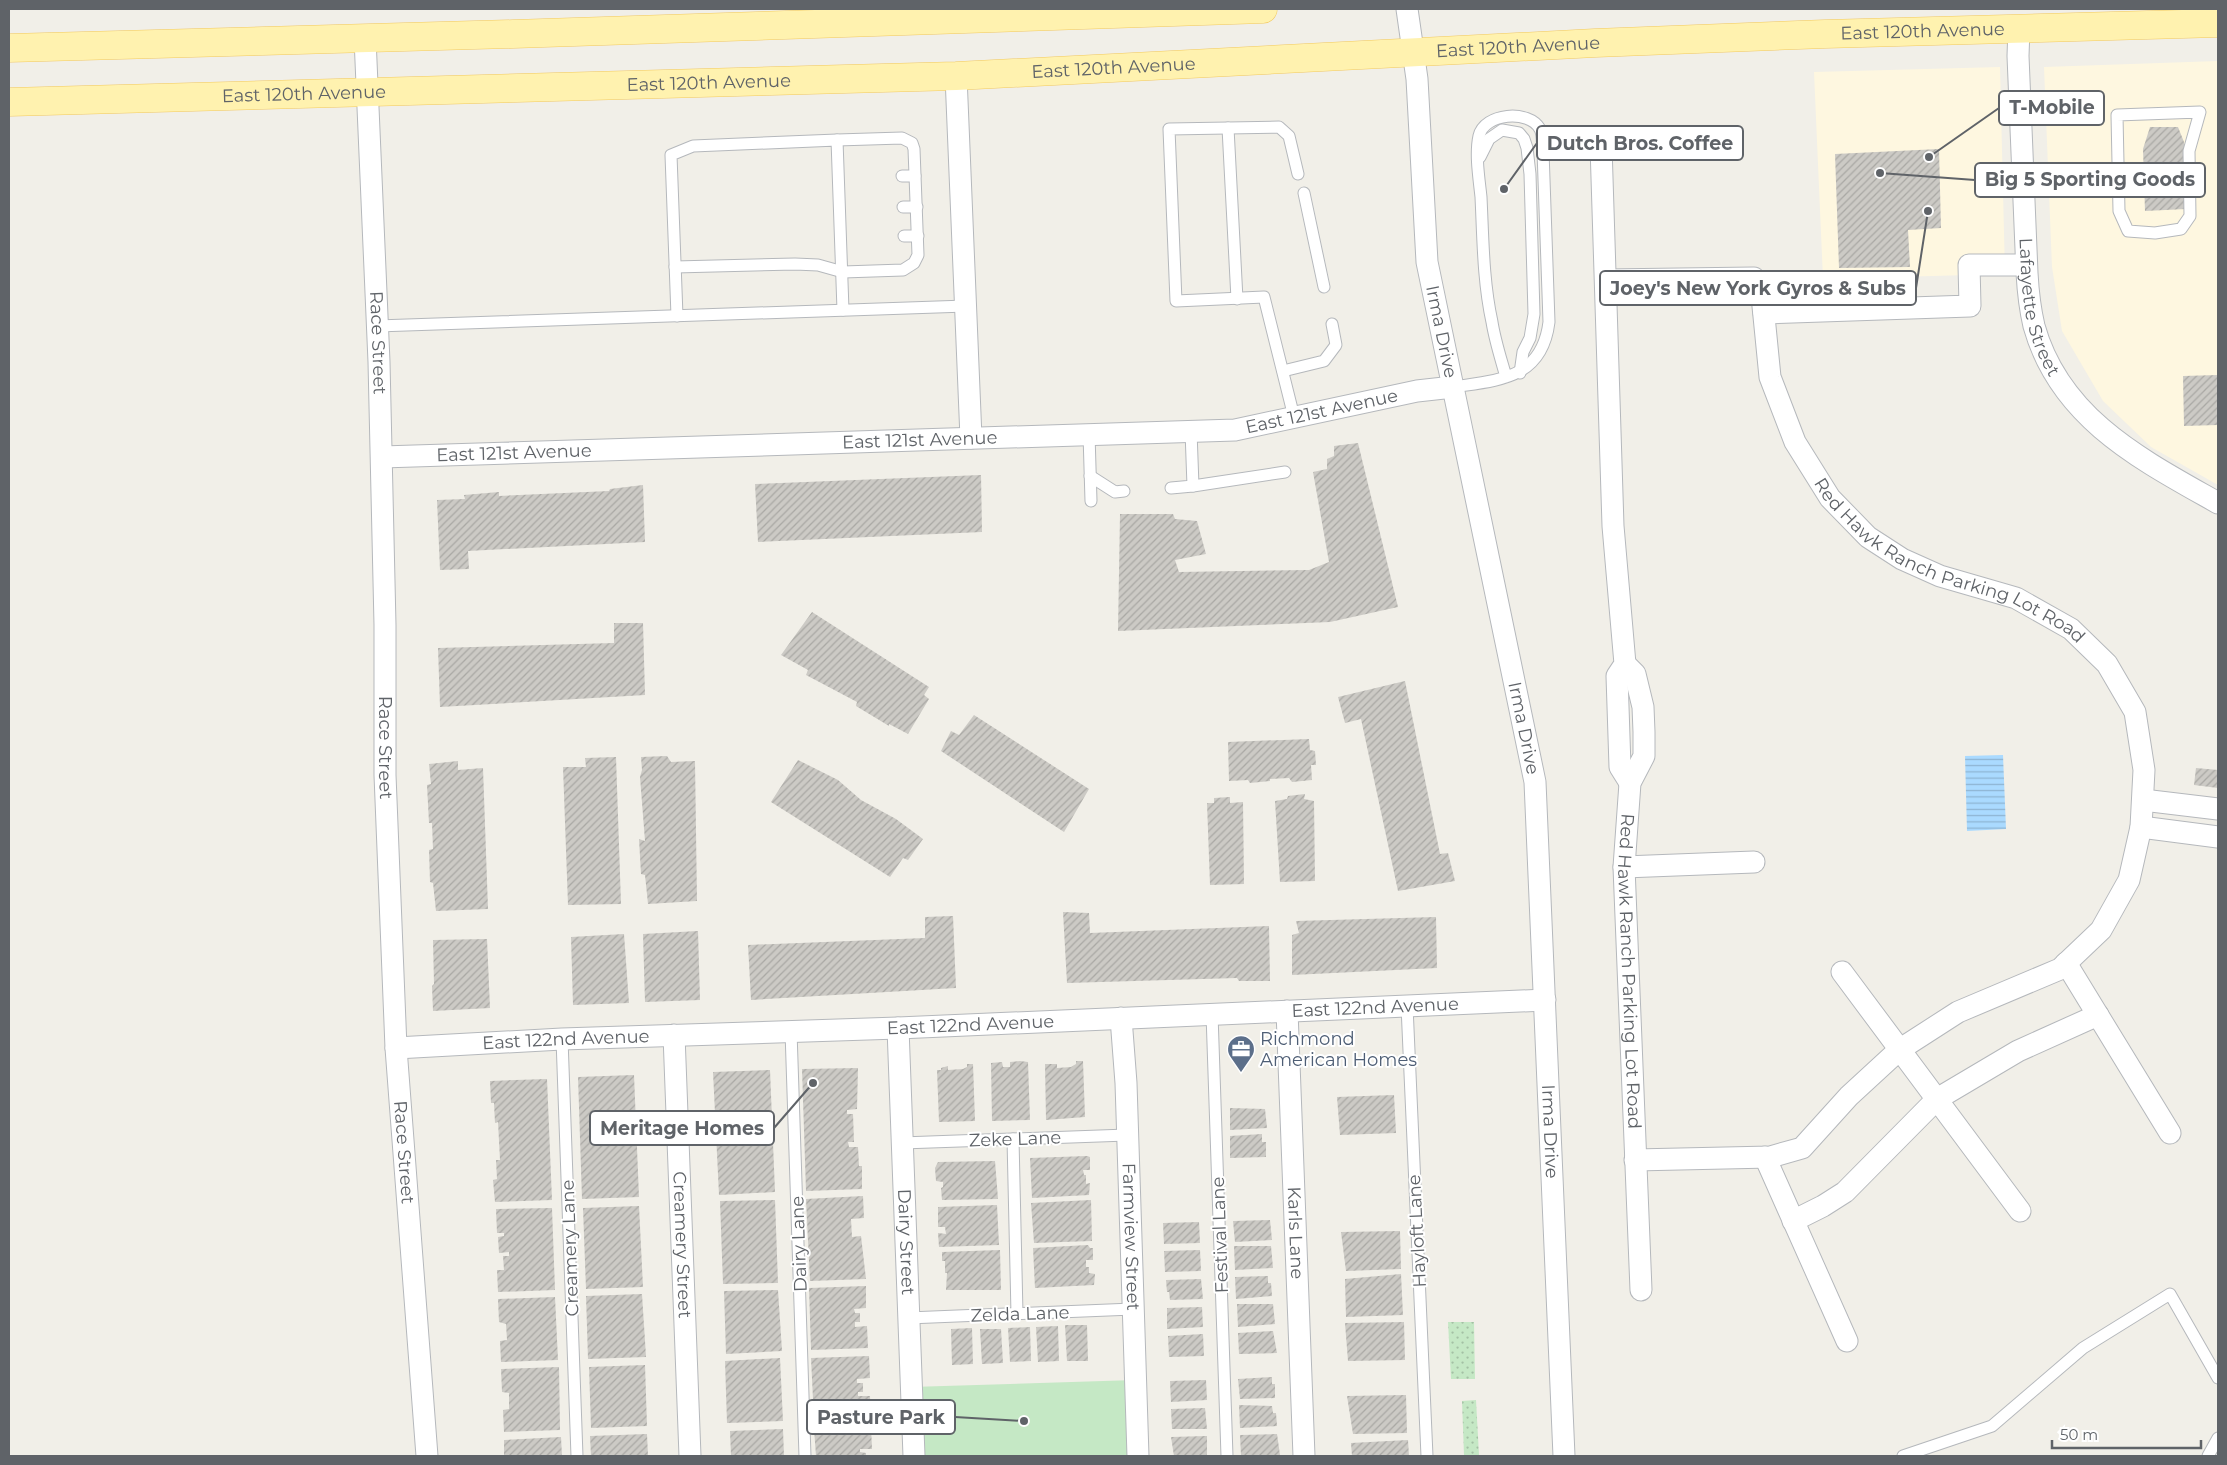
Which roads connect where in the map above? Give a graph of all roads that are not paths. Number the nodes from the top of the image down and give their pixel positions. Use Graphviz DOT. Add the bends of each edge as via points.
graph roads {
  1 [pos="1263,9"];
  2 [pos="1407,9"];
  3 [pos="2218,22"];
  4 [pos="2019,28"];
  5 [pos="365,38"];
  6 [pos="9,48"];
  7 [pos="1415,54"];
  8 [pos="956,76"];
  9 [pos="367,91"];
  10 [pos="9,102"];
  11 [pos="2200,112"];
  12 [pos="1228,128"];
  13 [pos="837,140"];
  14 [pos="1601,146"];
  15 [pos="1479,159"];
  16 [pos="1298,174"];
  17 [pos="902,176"];
  18 [pos="915,176"];
  19 [pos="1304,193"];
  20 [pos="903,207"];
  21 [pos="916,207"];
  22 [pos="904,236"];
  23 [pos="918,236"];
  24 [pos="2026,265"];
  25 [pos="675,267"];
  26 [pos="843,272"];
  27 [pos="1606,280"];
  28 [pos="1324,287"];
  29 [pos="1238,298"];
  30 [pos="966,306"];
  31 [pos="843,310"];
  32 [pos="1764,313"];
  33 [pos="677,316"];
  34 [pos="1332,324"];
  35 [pos="378,326"];
  36 [pos="1283,371"];
  37 [pos="1520,373"];
  38 [pos="1506,378"];
  39 [pos="1452,387"];
  40 [pos="1294,417"];
  41 [pos="1191,431"];
  42 [pos="1088,434"];
  43 [pos="971,438"];
  44 [pos="382,457"];
  45 [pos="1285,472"];
  46 [pos="1090,476"];
  47 [pos="1193,486"];
  48 [pos="1172,488"];
  49 [pos="1124,491"];
  50 [pos="1091,502"];
  51 [pos="2218,503"];
  52 [pos="2143,800"];
  53 [pos="2218,809"];
  54 [pos="2141,828"];
  55 [pos="2218,836"];
  56 [pos="1754,862"];
  57 [pos="1624,867"];
  58 [pos="2066,963"];
  59 [pos="1842,972"];
  60 [pos="1544,1000"];
  61 [pos="1407,1006"];
  62 [pos="1287,1011"];
  63 [pos="1212,1014"];
  64 [pos="2098,1015"];
  65 [pos="1121,1018"];
  66 [pos="898,1028"];
  67 [pos="791,1032"];
  68 [pos="674,1034"];
  69 [pos="562,1039"];
  70 [pos="396,1048"];
  71 [pos="1899,1050"];
  72 [pos="1936,1099"];
  73 [pos="2170,1133"];
  74 [pos="1127,1134"];
  75 [pos="1013,1138"];
  76 [pos="902,1143"];
  77 [pos="1765,1157"];
  78 [pos="1636,1160"];
  79 [pos="2020,1211"];
  80 [pos="1793,1220"];
  81 [pos="1641,1290"];
  82 [pos="1133,1309"];
  83 [pos="1017,1314"];
  84 [pos="908,1318"];
  85 [pos="1847,1341"];
  86 [pos="2218,1378"];
  87 [pos="2218,1438"];
  88 [pos="427,1456"];
  89 [pos="577,1456"];
  90 [pos="690,1456"];
  91 [pos="805,1456"];
  92 [pos="914,1456"];
  93 [pos="1138,1456"];
  94 [pos="1227,1456"];
  95 [pos="1304,1456"];
  96 [pos="1427,1456"];
  97 [pos="1564,1456"];
  98 [pos="1904,1456"];
  99 [pos="2208,1456"];
  1 -- 5 [label="main road"];
  2 -- 7 [label="street, Irma Drive"];
  3 -- 4 [label="main road, East 120th Avenue"];
  4 -- 7 [label="main road, East 120th Avenue"];
  4 -- 24 [label="street, Lafayette Street"];
  5 -- 6 [label="main road"];
  5 -- 9 [label="street, Race Street"];
  7 -- 8 [label="main road, East 120th Avenue"];
  7 -- 39 [label="street, Irma Drive" via="1427,262"];
  8 -- 9 [label="main road, East 120th Avenue"];
  8 -- 30 [label="street"];
  9 -- 10 [label="main road, East 120th Avenue"];
  9 -- 35 [label="street, Race Street"];
  11 -- 11 [label="lane" via="2117,115 2119,212 2128,231 2155,233 2181,229 2190,216 2189,151"];
  12 -- 16 [label="lane" via="1279,127 1289,136"];
  12 -- 29 [label="lane"];
  12 -- 29 [label="lane" via="1169,129 1176,301"];
  13 -- 18 [label="lane" via="908,140 914,149"];
  13 -- 25 [label="lane" via="693,146 671,155"];
  13 -- 26 [label="lane" via="846,238"];
  14 -- 27 [label="street, Red Hawk Ranch Parking Lot Road"];
  15 -- 37 [label="lane" via="1489,140 1502,130 1519,133 1524,139 1530,174 1534,314"];
  15 -- 37 [label="lane" via="1479,134 1485,125 1501,117 1531,120 1540,129 1549,322 1547,338 1540,352"];
  15 -- 38 [label="lane" via="1491,320"];
  17 -- 18 [label="lane"];
  18 -- 21 [label="lane"];
  19 -- 28 [label="lane"];
  20 -- 21 [label="lane"];
  21 -- 23 [label="lane"];
  22 -- 23 [label="lane"];
  23 -- 26 [label="lane" via="918,255 903,270"];
  24 -- 32 [label="street" via="1969,265 1970,306"];
  24 -- 51 [label="street, Lafayette Street" via="2030,306 2041,346 2057,377 2082,411 2137,457"];
  25 -- 26 [label="lane" via="796,264 818,265"];
  25 -- 33 [label="lane"];
  26 -- 31 [label="lane"];
  27 -- 32 [label="street, Red Hawk Ranch Parking Lot Road" via="1754,278 1761,286"];
  27 -- 57 [label="street, Red Hawk Ranch Parking Lot Road" via="1613,526 1624,664 1634,674 1643,707 1644,756 1630,783"];
  29 -- 36 [label="lane" via="1264,297"];
  30 -- 31 [label="lane"];
  30 -- 43 [label="street"];
  31 -- 33 [label="lane"];
  32 -- 52 [label="street, Red Hawk Ranch Parking Lot Road" via="1770,377 1795,442 1830,498 1868,536 1902,559 1940,576 2016,598 2071,629 2107,664 2134,712 2144,770"];
  33 -- 35 [label="lane"];
  34 -- 36 [label="lane" via="1336,345 1324,361"];
  35 -- 44 [label="street, Race Street"];
  36 -- 40 [label="lane"];
  37 -- 38 [label="lane"];
  38 -- 39 [label="lane"];
  39 -- 40 [label="street, East 121st Avenue" via="1417,390"];
  39 -- 60 [label="street, Irma Drive" via="1535,782"];
  40 -- 41 [label="street, East 121st Avenue" via="1235,430"];
  41 -- 42 [label="street, East 121st Avenue"];
  41 -- 47 [label="lane"];
  42 -- 43 [label="street, East 121st Avenue"];
  42 -- 46 [label="lane"];
  43 -- 44 [label="street, East 121st Avenue"];
  44 -- 70 [label="street, Race Street" via="385,775"];
  45 -- 47 [label="lane"];
  46 -- 49 [label="lane" via="1115,492"];
  46 -- 50 [label="lane"];
  47 -- 48 [label="lane"];
  52 -- 53 [label="street"];
  52 -- 54 [label="street, Red Hawk Ranch Parking Lot Road"];
  54 -- 55 [label="street"];
  54 -- 58 [label="street, Red Hawk Ranch Parking Lot Road" via="2129,880 2101,930"];
  56 -- 57 [label="street"];
  57 -- 78 [label="street, Red Hawk Ranch Parking Lot Road"];
  58 -- 64 [label="street"];
  58 -- 71 [label="street, Red Hawk Ranch Parking Lot Road" via="2060,969 1958,1012"];
  59 -- 71 [label="street"];
  60 -- 61 [label="street, East 122nd Avenue"];
  60 -- 97 [label="street, Irma Drive"];
  61 -- 62 [label="street, East 122nd Avenue"];
  61 -- 96 [label="lane, Hayloft Lane"];
  62 -- 63 [label="street, East 122nd Avenue"];
  62 -- 95 [label="street, Karls Lane"];
  63 -- 65 [label="street, East 122nd Avenue"];
  63 -- 94 [label="lane, Festival Lane"];
  64 -- 72 [label="street" via="2018,1051"];
  64 -- 73 [label="street"];
  65 -- 66 [label="street, East 122nd Avenue"];
  65 -- 74 [label="street, Farmview Street"];
  66 -- 67 [label="street, East 122nd Avenue"];
  66 -- 76 [label="street, Dairy Street"];
  67 -- 68 [label="street, East 122nd Avenue"];
  67 -- 91 [label="lane, Dairy Lane"];
  68 -- 69 [label="street, East 122nd Avenue"];
  68 -- 90 [label="street, Creamery Street"];
  69 -- 70 [label="street, East 122nd Avenue"];
  69 -- 89 [label="lane, Creamery Lane"];
  70 -- 88 [label="street, Race Street"];
  71 -- 72 [label="street"];
  71 -- 77 [label="street, Red Hawk Ranch Parking Lot Road" via="1849,1096 1802,1148"];
  72 -- 79 [label="street"];
  72 -- 80 [label="street" via="1845,1192"];
  74 -- 75 [label="lane, Zeke Lane"];
  74 -- 82 [label="street, Farmview Street"];
  75 -- 76 [label="lane, Zeke Lane"];
  75 -- 83 [label="lane"];
  76 -- 84 [label="street, Dairy Street"];
  77 -- 78 [label="street, Red Hawk Ranch Parking Lot Road"];
  77 -- 80 [label="street"];
  78 -- 81 [label="street, Red Hawk Ranch Parking Lot Road"];
  80 -- 85 [label="street"];
  82 -- 83 [label="lane, Zelda Lane"];
  82 -- 93 [label="street, Farmview Street"];
  83 -- 84 [label="lane, Zelda Lane"];
  84 -- 92 [label="street, Dairy Street"];
  86 -- 98 [label="lane" via="2170,1294 2083,1348 1992,1426"];
  87 -- 99 [label="lane"];
}
